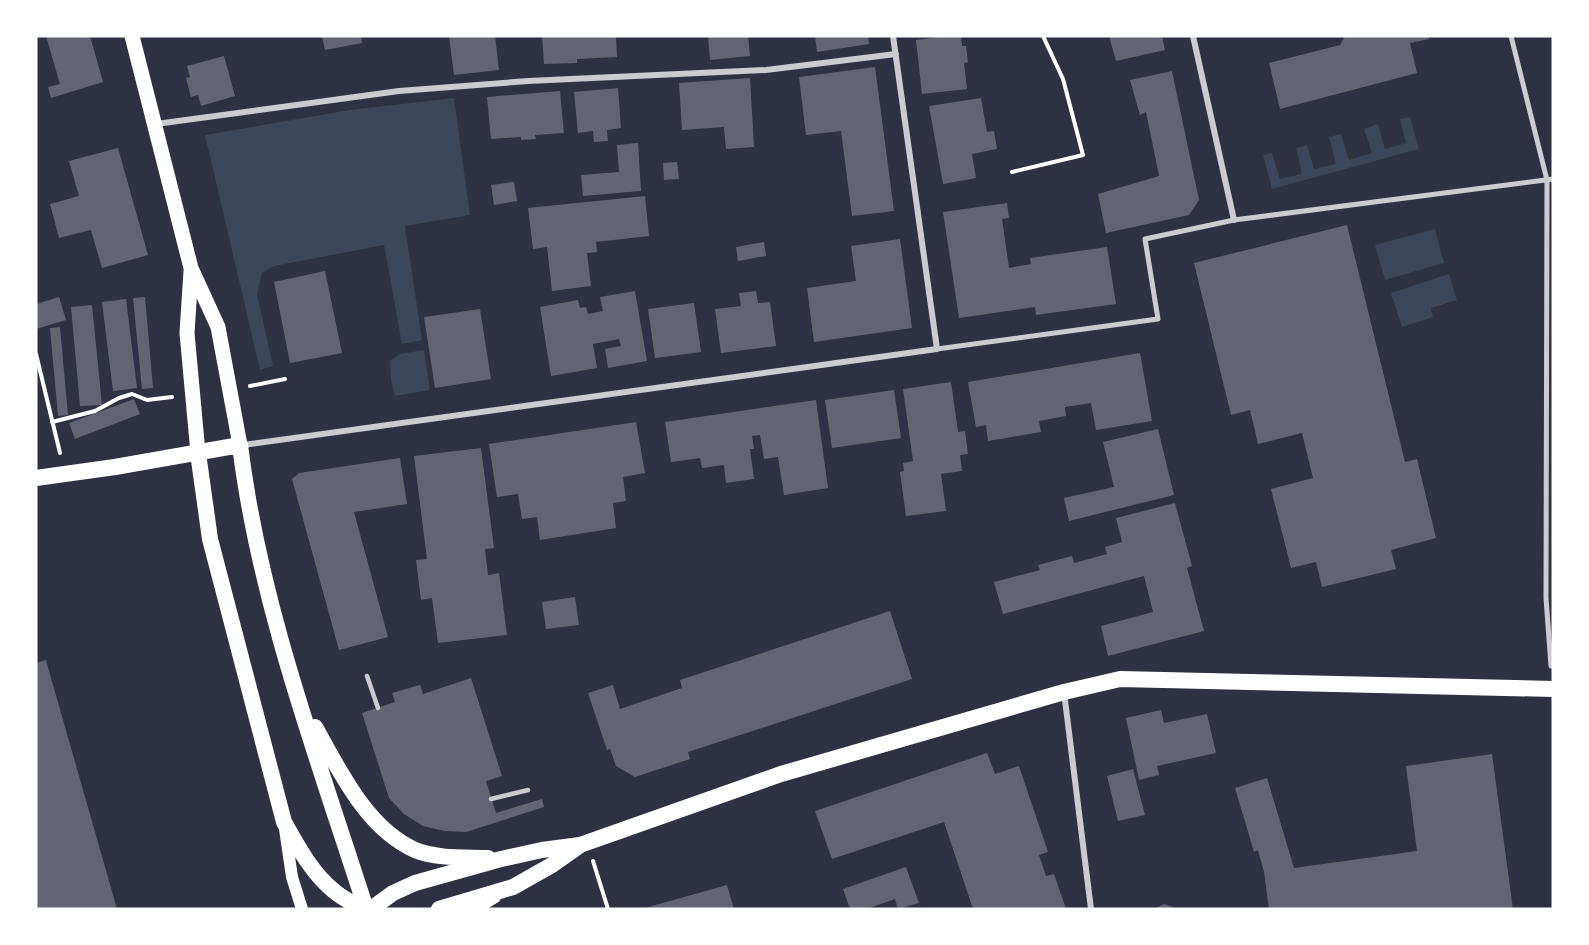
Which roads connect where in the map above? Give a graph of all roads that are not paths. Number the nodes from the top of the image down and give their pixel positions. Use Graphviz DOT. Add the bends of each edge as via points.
graph roads {
  1 [pos="132,36"];
  2 [pos="893,36"];
  3 [pos="1193,36"];
  4 [pos="1511,36"];
  5 [pos="896,54"];
  6 [pos="155,124"];
  7 [pos="1550,179"];
  8 [pos="1234,219"];
  9 [pos="191,268"];
  10 [pos="937,349"];
  11 [pos="240,445"];
  12 [pos="198,453"];
  13 [pos="36,478"];
  14 [pos="1550,597"];
  15 [pos="1552,655"];
  16 [pos="1551,666"];
  17 [pos="367,676"];
  18 [pos="1552,689"];
  19 [pos="296,692"];
  20 [pos="1064,692"];
  21 [pos="378,708"];
  22 [pos="528,790"];
  23 [pos="491,799"];
  24 [pos="284,822"];
  25 [pos="584,844"];
  26 [pos="501,859"];
  27 [pos="513,887"];
  28 [pos="302,909"];
  29 [pos="364,909"];
  30 [pos="372,909"];
  31 [pos="439,909"];
  32 [pos="476,909"];
  33 [pos="1091,909"];
  1 -- 6 [label="main road"];
  2 -- 5 [label="street"];
  3 -- 8 [label="street"];
  4 -- 7 [label="street"];
  5 -- 6 [label="street" via="766,70 399,91"];
  5 -- 10 [label="street"];
  6 -- 9 [label="main road"];
  7 -- 8 [label="street"];
  7 -- 14 [label="street"];
  8 -- 10 [label="street" via="1145,239 1158,319"];
  9 -- 11 [label="main road" via="218,327"];
  9 -- 12 [label="main road" via="187,333"];
  10 -- 11 [label="street"];
  11 -- 12 [label="highway"];
  11 -- 19 [label="highway" via="247,501"];
  12 -- 13 [label="highway"];
  12 -- 24 [label="highway" via="210,539"];
  14 -- 15 [label="street"];
  15 -- 16 [label="street"];
  17 -- 21 [label="lane"];
  18 -- 20 [label="highway" via="1120,679"];
  19 -- 26 [label="highway" via="342,776 392,836 416,850 439,855"];
  19 -- 29 [label="highway"];
  20 -- 25 [label="highway" via="781,774"];
  20 -- 33 [label="street"];
  22 -- 23 [label="lane"];
  24 -- 28 [label="main road" via="292,877"];
  24 -- 29 [label="highway" via="316,873 334,892"];
  25 -- 26 [label="highway"];
  25 -- 27 [label="highway"];
  26 -- 30 [label="highway" via="415,884"];
  27 -- 31 [label="highway"];
  27 -- 32 [label="main road"];
}
